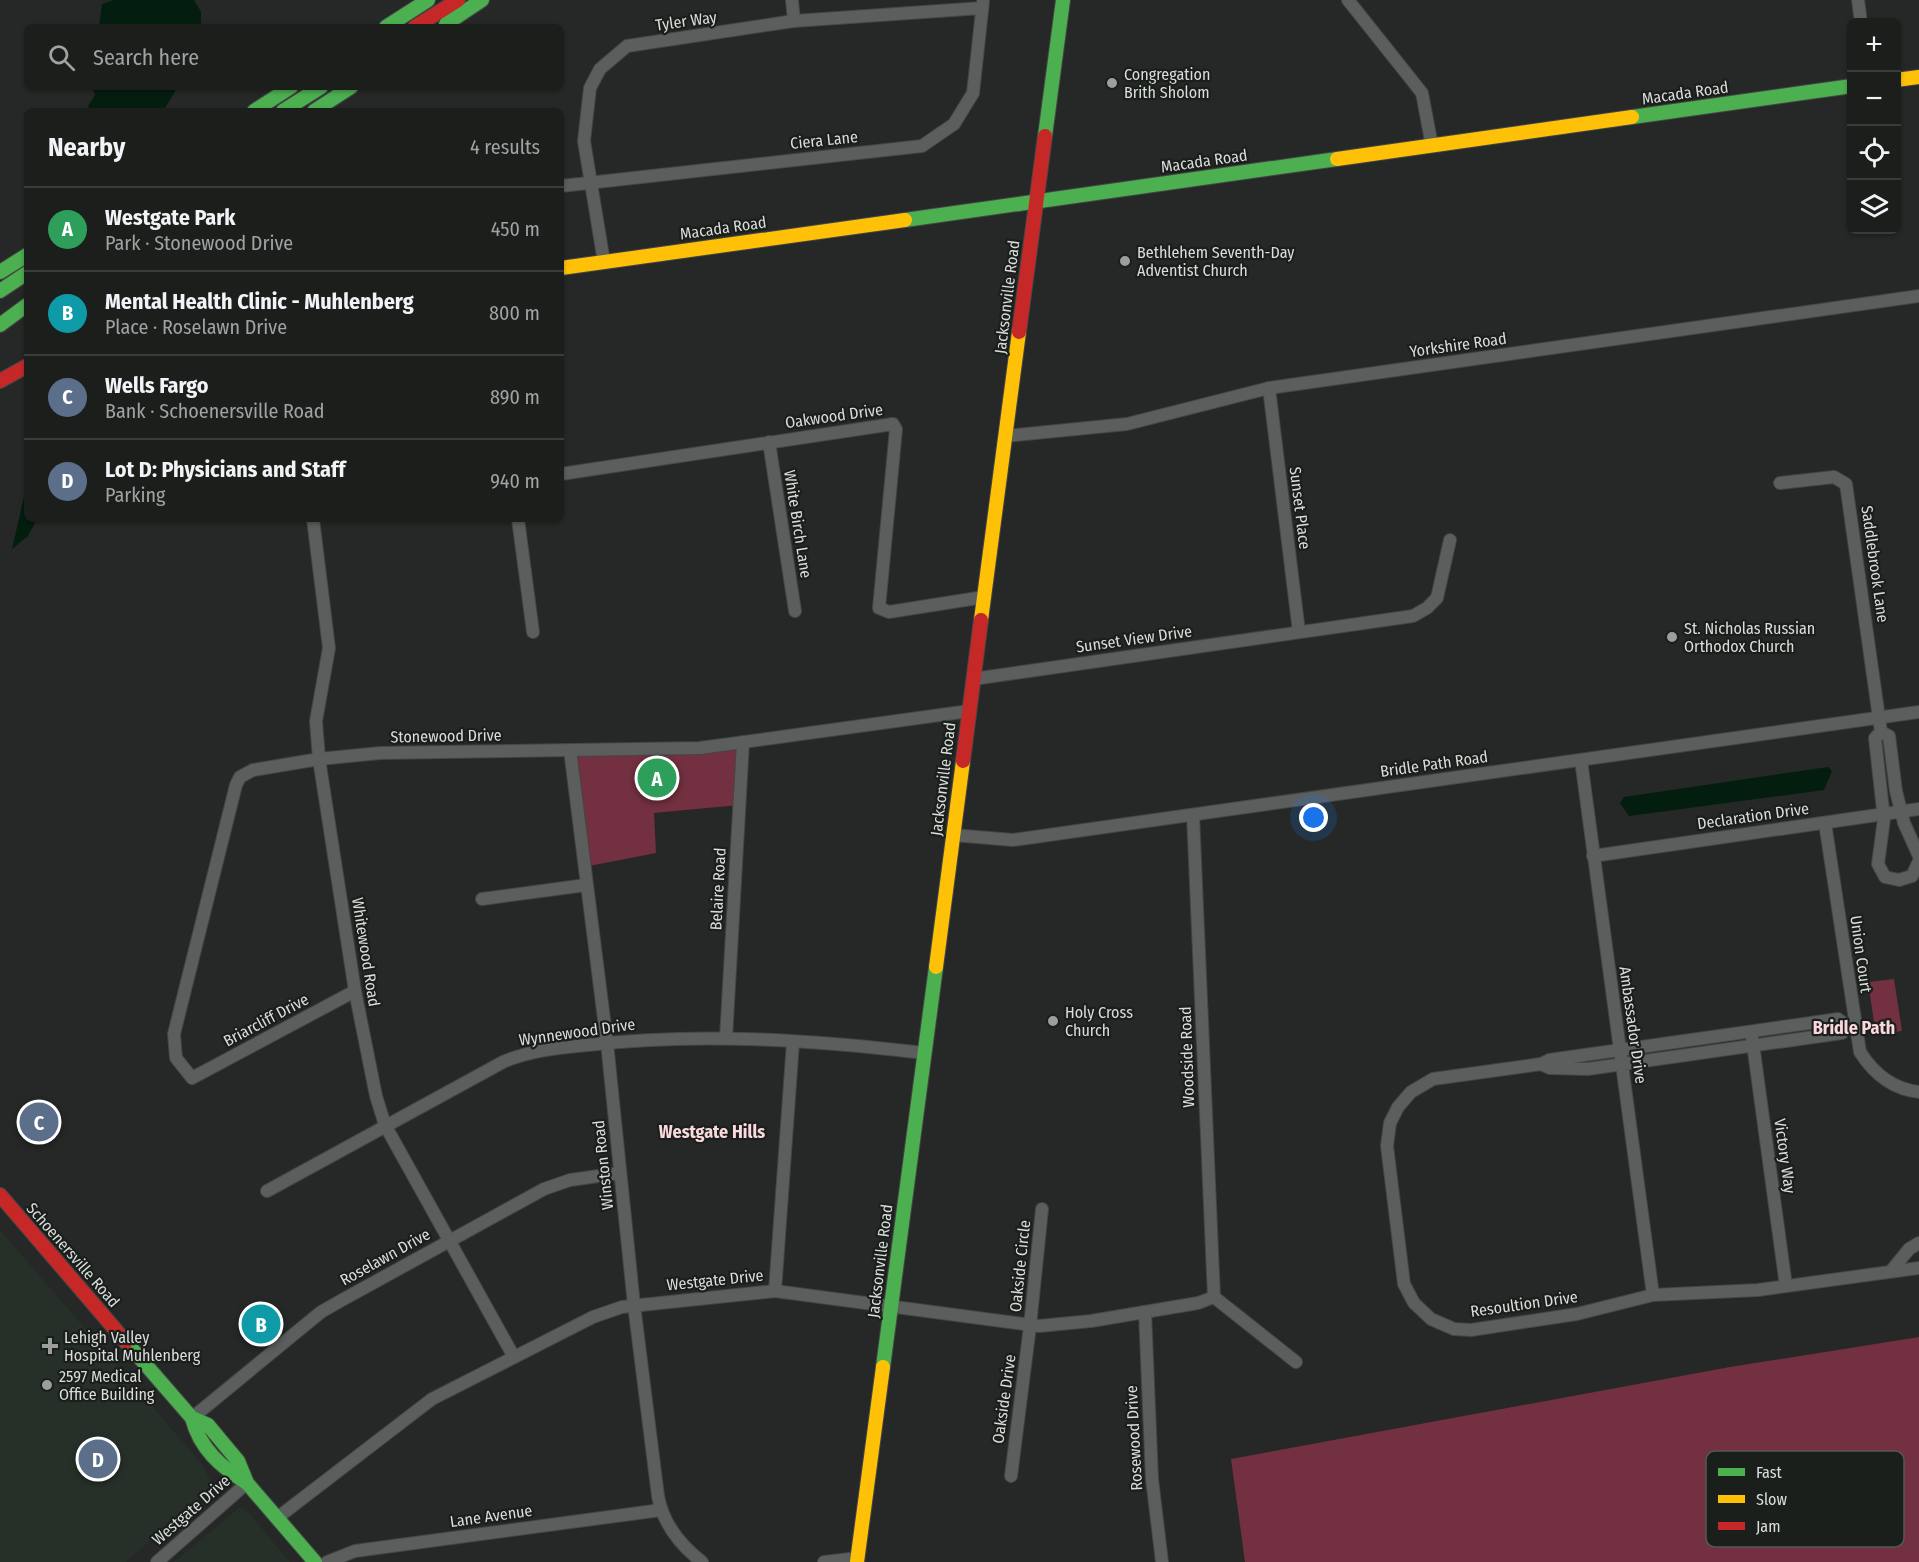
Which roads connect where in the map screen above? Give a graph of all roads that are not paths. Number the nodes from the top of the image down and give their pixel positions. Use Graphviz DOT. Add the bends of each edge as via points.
graph roads {
  1 [pos="428,0"];
  2 [pos="458,0"];
  3 [pos="482,0"];
  4 [pos="792,0"];
  5 [pos="1063,0"];
  6 [pos="1348,0"];
  7 [pos="1858,0"];
  8 [pos="982,4"];
  9 [pos="1860,18"];
  10 [pos="794,21"];
  11 [pos="391,24"];
  12 [pos="420,24"];
  13 [pos="446,24"];
  14 [pos="1919,77"];
  15 [pos="1901,79"];
  16 [pos="1847,87"];
  17 [pos="286,90"];
  18 [pos="316,90"];
  19 [pos="346,90"];
  20 [pos="259,108"];
  21 [pos="288,108"];
  22 [pos="319,108"];
  23 [pos="1432,146"];
  24 [pos="592,181"];
  25 [pos="564,186"];
  26 [pos="1036,200"];
  27 [pos="24,254"];
  28 [pos="24,255"];
  29 [pos="604,262"];
  30 [pos="0,264"];
  31 [pos="564,268"];
  32 [pos="0,272"];
  33 [pos="24,275"];
  34 [pos="0,291"];
  35 [pos="24,296"];
  36 [pos="1919,297"];
  37 [pos="24,307"];
  38 [pos="0,312"];
  39 [pos="0,325"];
  40 [pos="24,368"];
  41 [pos="0,381"];
  42 [pos="1269,388"];
  43 [pos="1005,436"];
  44 [pos="769,442"];
  45 [pos="564,474"];
  46 [pos="1780,483"];
  47 [pos="313,522"];
  48 [pos="518,522"];
  49 [pos="1450,540"];
  50 [pos="984,597"];
  51 [pos="795,611"];
  52 [pos="533,632"];
  53 [pos="1299,632"];
  54 [pos="973,679"];
  55 [pos="969,711"];
  56 [pos="1919,712"];
  57 [pos="1879,718"];
  58 [pos="1881,732"];
  59 [pos="743,742"];
  60 [pos="570,750"];
  61 [pos="319,759"];
  62 [pos="1581,760"];
  63 [pos="1919,809"];
  64 [pos="1901,812"];
  65 [pos="1884,814"];
  66 [pos="1193,815"];
  67 [pos="1825,823"];
  68 [pos="953,835"];
  69 [pos="1593,856"];
  70 [pos="1919,856"];
  71 [pos="1919,861"];
  72 [pos="586,885"];
  73 [pos="482,899"];
  74 [pos="355,991"];
  75 [pos="1850,1025"];
  76 [pos="1752,1031"];
  77 [pos="726,1038"];
  78 [pos="793,1042"];
  79 [pos="607,1043"];
  80 [pos="1754,1045"];
  81 [pos="1619,1050"];
  82 [pos="924,1053"];
  83 [pos="1541,1064"];
  84 [pos="1621,1064"];
  85 [pos="192,1078"];
  86 [pos="1919,1092"];
  87 [pos="386,1125"];
  88 [pos="620,1173"];
  89 [pos="267,1191"];
  90 [pos="0,1195"];
  91 [pos="1042,1209"];
  92 [pos="450,1241"];
  93 [pos="1919,1243"];
  94 [pos="1919,1268"];
  95 [pos="1892,1270"];
  96 [pos="1786,1286"];
  97 [pos="775,1291"];
  98 [pos="1653,1295"];
  99 [pos="1214,1297"];
  100 [pos="634,1305"];
  101 [pos="891,1308"];
  102 [pos="1145,1312"];
  103 [pos="1030,1326"];
  104 [pos="514,1357"];
  105 [pos="1296,1362"];
  106 [pos="192,1419"];
  107 [pos="1011,1476"];
  108 [pos="247,1483"];
  109 [pos="661,1510"];
  110 [pos="277,1518"];
  111 [pos="857,1560"];
  112 [pos="157,1562"];
  113 [pos="315,1562"];
  114 [pos="327,1562"];
  115 [pos="702,1562"];
  116 [pos="824,1562"];
  117 [pos="1162,1562"];
  1 -- 11 [label="main road"];
  2 -- 12 [label="main road"];
  3 -- 13 [label="main road"];
  4 -- 10 [label="street"];
  5 -- 26 [label="main road, Jacksonville Road"];
  6 -- 23 [label="street" via="1422,93"];
  7 -- 9 [label="street"];
  8 -- 10 [label="street, Tyler Way"];
  8 -- 24 [label="street, Ciera Lane" via="973,93 954,124 922,146"];
  10 -- 24 [label="street, Tyler Way" via="627,46 600,69 590,88 584,141"];
  14 -- 15 [label="main road"];
  16 -- 23 [label="main road, Macada Road"];
  17 -- 20 [label="main road"];
  18 -- 21 [label="main road"];
  19 -- 22 [label="main road"];
  23 -- 26 [label="main road, Macada Road"];
  24 -- 25 [label="street, Ciera Lane"];
  24 -- 29 [label="street, Tyler Way"];
  26 -- 29 [label="main road, Macada Road"];
  26 -- 43 [label="main road, Jacksonville Road"];
  27 -- 30 [label="main road"];
  28 -- 32 [label="main road"];
  29 -- 31 [label="main road, Macada Road"];
  33 -- 34 [label="main road"];
  35 -- 38 [label="main road"];
  36 -- 42 [label="street, Yorkshire Road"];
  37 -- 39 [label="main road"];
  40 -- 41 [label="main road"];
  42 -- 43 [label="street, Yorkshire Road" via="1127,424"];
  42 -- 53 [label="street, Sunset Place"];
  43 -- 50 [label="main road, Jacksonville Road"];
  44 -- 45 [label="street, Oakwood Drive"];
  44 -- 50 [label="street, Oakwood Drive" via="893,424 896,429 879,608 889,612"];
  44 -- 51 [label="street, White Birch Lane"];
  46 -- 57 [label="street, Saddlebrook Lane" via="1834,477 1846,484"];
  47 -- 61 [label="street, Whitewood Road" via="329,648 316,721"];
  48 -- 52 [label="street"];
  49 -- 53 [label="street, Sunset View Drive" via="1437,598 1413,616"];
  50 -- 54 [label="main road, Jacksonville Road"];
  53 -- 54 [label="street, Sunset View Drive"];
  54 -- 55 [label="main road, Jacksonville Road"];
  55 -- 59 [label="street, Stonewood Drive"];
  55 -- 68 [label="main road, Jacksonville Road"];
  56 -- 57 [label="street, Bridle Path Road"];
  57 -- 58 [label="street"];
  57 -- 62 [label="street, Bridle Path Road"];
  58 -- 64 [label="street" via="1889,736"];
  58 -- 65 [label="street" via="1875,738"];
  59 -- 60 [label="street, Stonewood Drive" via="700,748"];
  59 -- 77 [label="street, Belaire Road"];
  60 -- 61 [label="street, Stonewood Drive" via="380,753"];
  60 -- 72 [label="street, Winston Road"];
  61 -- 74 [label="street, Whitewood Road"];
  61 -- 85 [label="street, Stonewood Drive" via="253,770 240,777 236,785 174,1034 176,1058"];
  62 -- 66 [label="street, Bridle Path Road"];
  62 -- 69 [label="street, Ambassador Drive"];
  63 -- 64 [label="street, Declaration Drive"];
  64 -- 65 [label="street, Declaration Drive"];
  64 -- 70 [label="street"];
  65 -- 67 [label="street, Declaration Drive"];
  65 -- 71 [label="street" via="1878,864 1882,873 1889,879 1904,879 1915,873"];
  66 -- 68 [label="street, Bridle Path Road" via="1013,840"];
  66 -- 99 [label="street, Woodside Road"];
  67 -- 69 [label="street, Declaration Drive"];
  67 -- 75 [label="street, Union Court"];
  68 -- 82 [label="main road, Jacksonville Road"];
  69 -- 81 [label="street, Ambassador Drive"];
  72 -- 73 [label="street"];
  72 -- 79 [label="street, Winston Road"];
  74 -- 85 [label="street, Briarcliff Drive"];
  74 -- 87 [label="street, Whitewood Road" via="376,1096"];
  75 -- 76 [label="street, Resoultion Drive" via="1838,1019"];
  75 -- 80 [label="street, Resoultion Drive" via="1842,1032"];
  75 -- 86 [label="street, Union Court" via="1871,1068 1897,1087"];
  76 -- 80 [label="street, Victory Way"];
  76 -- 81 [label="street, Resoultion Drive"];
  77 -- 78 [label="street, Wynnewood Drive"];
  77 -- 79 [label="street, Wynnewood Drive"];
  78 -- 82 [label="street, Wynnewood Drive"];
  78 -- 97 [label="street"];
  79 -- 87 [label="street, Wynnewood Drive" via="537,1051 513,1058"];
  79 -- 88 [label="street, Winston Road"];
  80 -- 84 [label="street, Resoultion Drive"];
  80 -- 96 [label="street, Victory Way"];
  81 -- 83 [label="street, Resoultion Drive"];
  81 -- 84 [label="street, Ambassador Drive"];
  82 -- 101 [label="main road, Jacksonville Road"];
  83 -- 84 [label="street, Resoultion Drive" via="1572,1069"];
  83 -- 98 [label="street, Resoultion Drive" via="1433,1079 1411,1092 1398,1107 1387,1146 1406,1289 1431,1319 1454,1329 1471,1330 1577,1314"];
  84 -- 98 [label="street, Ambassador Drive"];
  87 -- 89 [label="street, Wynnewood Drive"];
  87 -- 92 [label="street, Whitewood Road"];
  88 -- 92 [label="street, Roselawn Drive" via="556,1184"];
  88 -- 100 [label="street, Winston Road"];
  90 -- 106 [label="main road, Schoenersville Road"];
  91 -- 103 [label="street, Oakside Circle"];
  92 -- 104 [label="street, Whitewood Road"];
  92 -- 106 [label="street, Roselawn Drive" via="321,1312"];
  93 -- 95 [label="street"];
  94 -- 95 [label="street, Resoultion Drive"];
  95 -- 96 [label="street, Resoultion Drive"];
  96 -- 98 [label="street, Resoultion Drive"];
  97 -- 100 [label="street, Westgate Drive"];
  97 -- 101 [label="street, Westgate Drive"];
  99 -- 102 [label="street, Westgate Drive"];
  99 -- 105 [label="street"];
  100 -- 104 [label="street, Westgate Drive" via="592,1317"];
  100 -- 109 [label="street, Winston Road"];
  101 -- 103 [label="street, Westgate Drive"];
  101 -- 111 [label="main road, Jacksonville Road"];
  102 -- 103 [label="street, Westgate Drive"];
  102 -- 117 [label="street, Rosewood Drive" via="1152,1479"];
  103 -- 107 [label="street, Oakside Drive"];
  104 -- 110 [label="street, Westgate Drive" via="411,1413"];
  106 -- 108 [label="main road, Schoenersville Road" via="208,1425 238,1461"];
  108 -- 110 [label="main road, Schoenersville Road"];
  108 -- 112 [label="street, Westgate Drive"];
  109 -- 114 [label="street, Lane Avenue" via="355,1551"];
  109 -- 115 [label="street, Winston Road" via="680,1542"];
  110 -- 113 [label="main road, Schoenersville Road"];
  111 -- 116 [label="street"];
}
